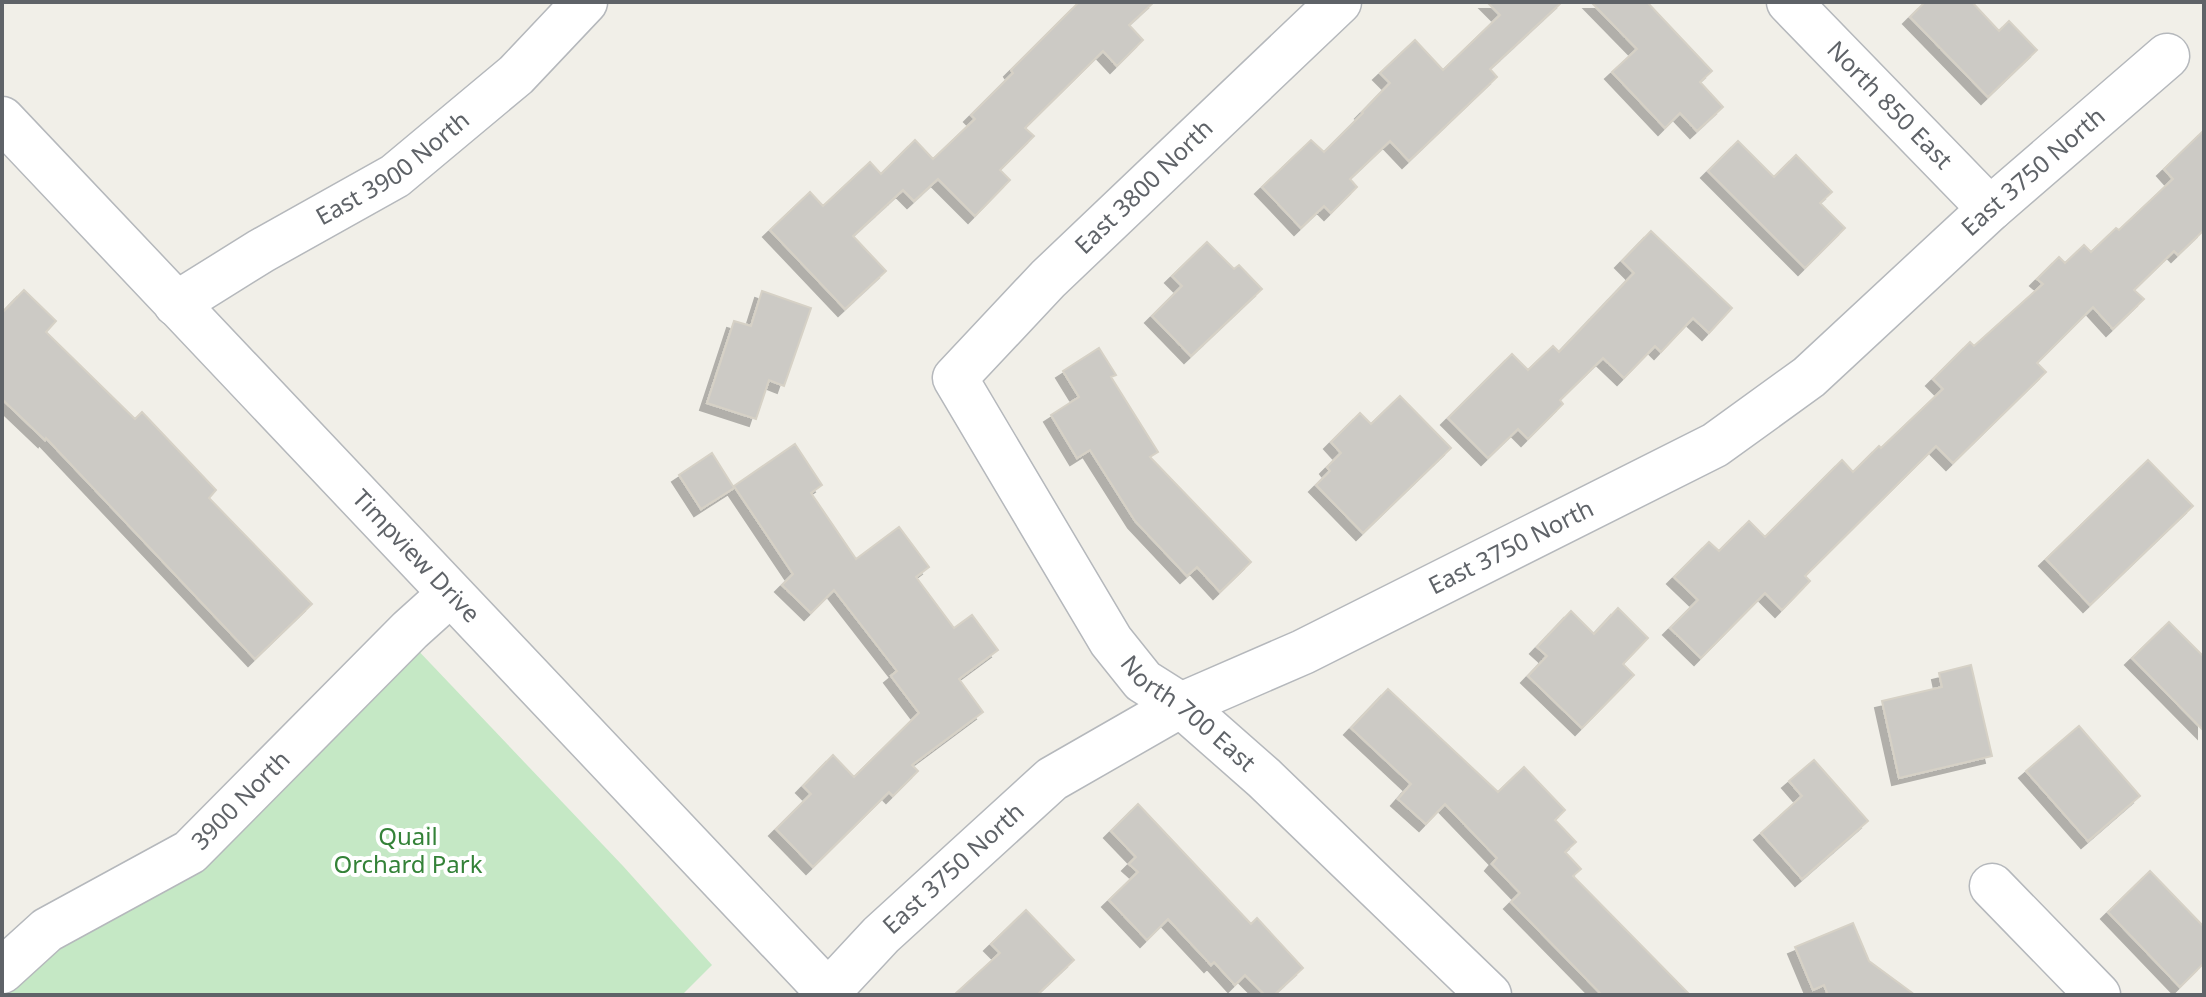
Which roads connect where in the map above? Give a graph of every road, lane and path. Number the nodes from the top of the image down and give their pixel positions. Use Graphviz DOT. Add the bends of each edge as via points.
graph roads {
  1 [pos="585,2"];
  2 [pos="1339,2"];
  3 [pos="1789,2"];
  4 [pos="2167,56"];
  5 [pos="2,119"];
  6 [pos="1990,209"];
  7 [pos="176,304"];
  8 [pos="955,378"];
  9 [pos="450,594"];
  10 [pos="1181,705"];
  11 [pos="1992,886"];
  12 [pos="2,971"];
  13 [pos="829,993"];
  14 [pos="1489,995"];
  15 [pos="2098,995"];
  1 -- 7 [label="street, East 3900 North" via="516,75 395,176"];
  2 -- 8 [label="street, East 3800 North" via="1048,279"];
  3 -- 6 [label="street, North 850 East"];
  4 -- 6 [label="street, East 3750 North"];
  5 -- 7 [label="street, Timpview Drive"];
  6 -- 10 [label="street, East 3750 North" via="1809,377 1715,445 1303,652"];
  7 -- 9 [label="street, Timpview Drive"];
  8 -- 10 [label="street, North 700 East" via="1111,641 1143,681"];
  9 -- 12 [label="street, 3900 North" via="190,852 47,930"];
  9 -- 13 [label="street, Timpview Drive"];
  10 -- 13 [label="street, East 3750 North" via="1052,779 881,935"];
  10 -- 14 [label="street, North 700 East"];
  11 -- 15 [label="street"];
}
